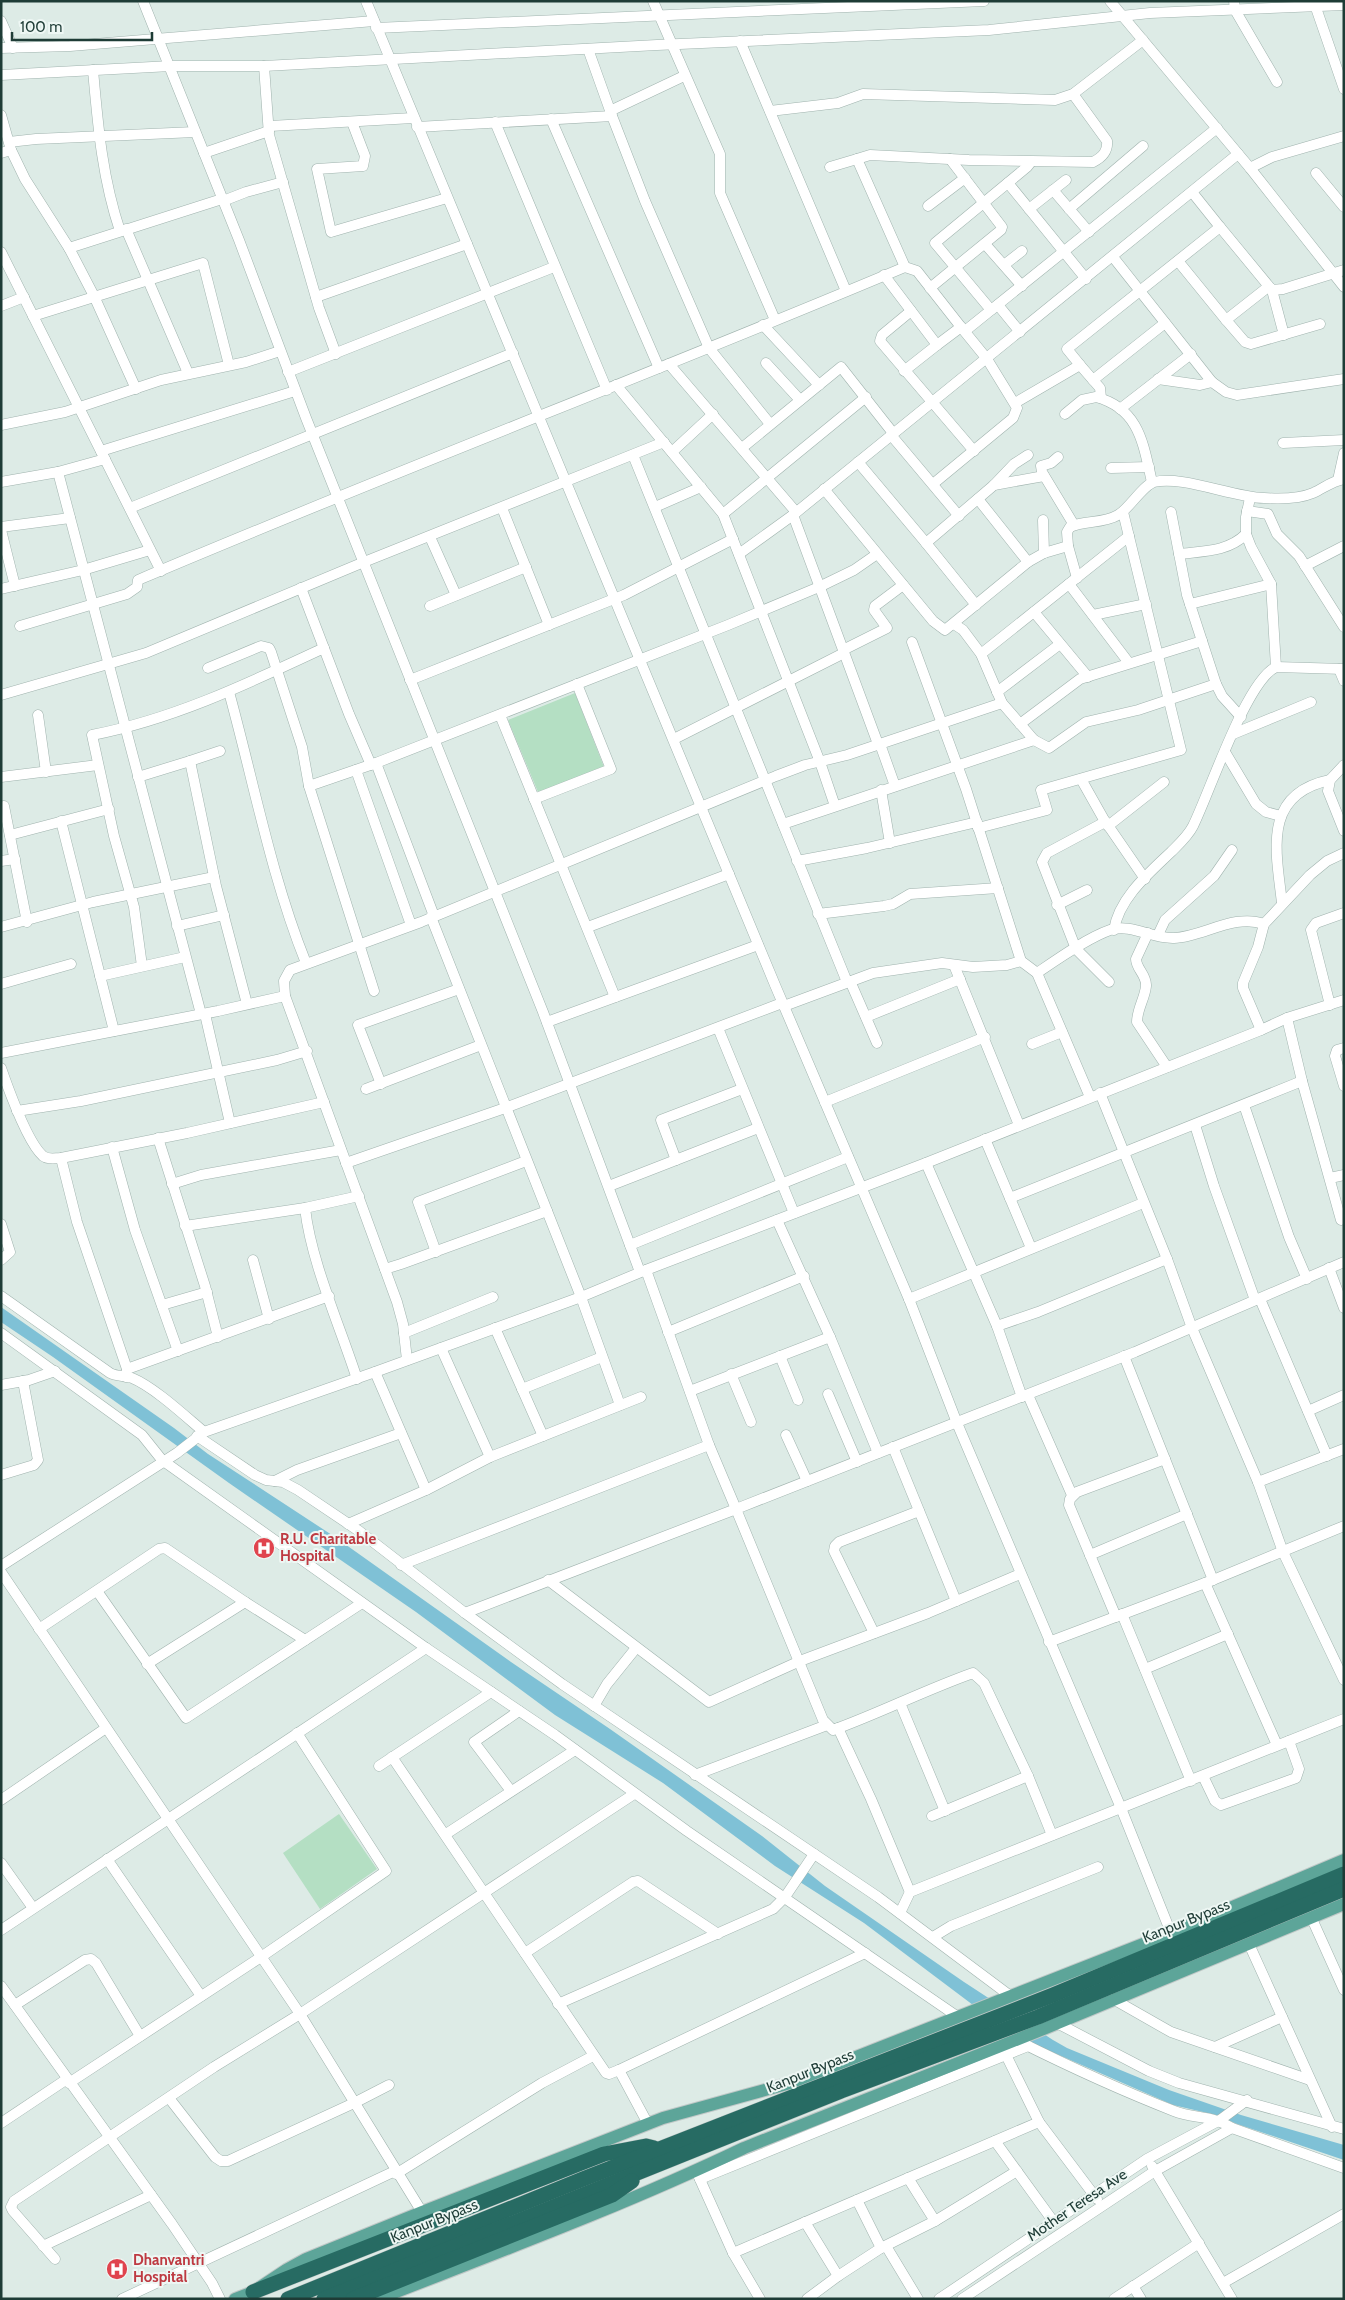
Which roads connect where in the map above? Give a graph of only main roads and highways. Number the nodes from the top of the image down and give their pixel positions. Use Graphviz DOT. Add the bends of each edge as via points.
graph roads {
  1 [pos="1344,1860"];
  2 [pos="1344,1874"];
  3 [pos="1344,1889"];
  4 [pos="1344,1904"];
  5 [pos="660,2149"];
  6 [pos="653,2166"];
  7 [pos="253,2292"];
  8 [pos="235,2299"];
  9 [pos="288,2299"];
  10 [pos="324,2299"];
  11 [pos="353,2299"];
  12 [pos="378,2299"];
  1 -- 7 [label="main road" via="1171,1933 790,2083 648,2124 422,2212 306,2259"];
  2 -- 5 [label="highway, Kanpur Bypass" via="1053,1995"];
  3 -- 6 [label="highway, Kanpur Bypass" via="1038,2017"];
  4 -- 12 [label="main road" via="1051,2025 1021,2041 744,2148 698,2175"];
  5 -- 7 [label="highway" via="646,2146 604,2154"];
  5 -- 9 [label="highway, Kanpur Bypass"];
  6 -- 10 [label="highway, Kanpur Bypass"];
  6 -- 11 [label="highway" via="612,2195"];
  7 -- 8 [label="main road"];
}
